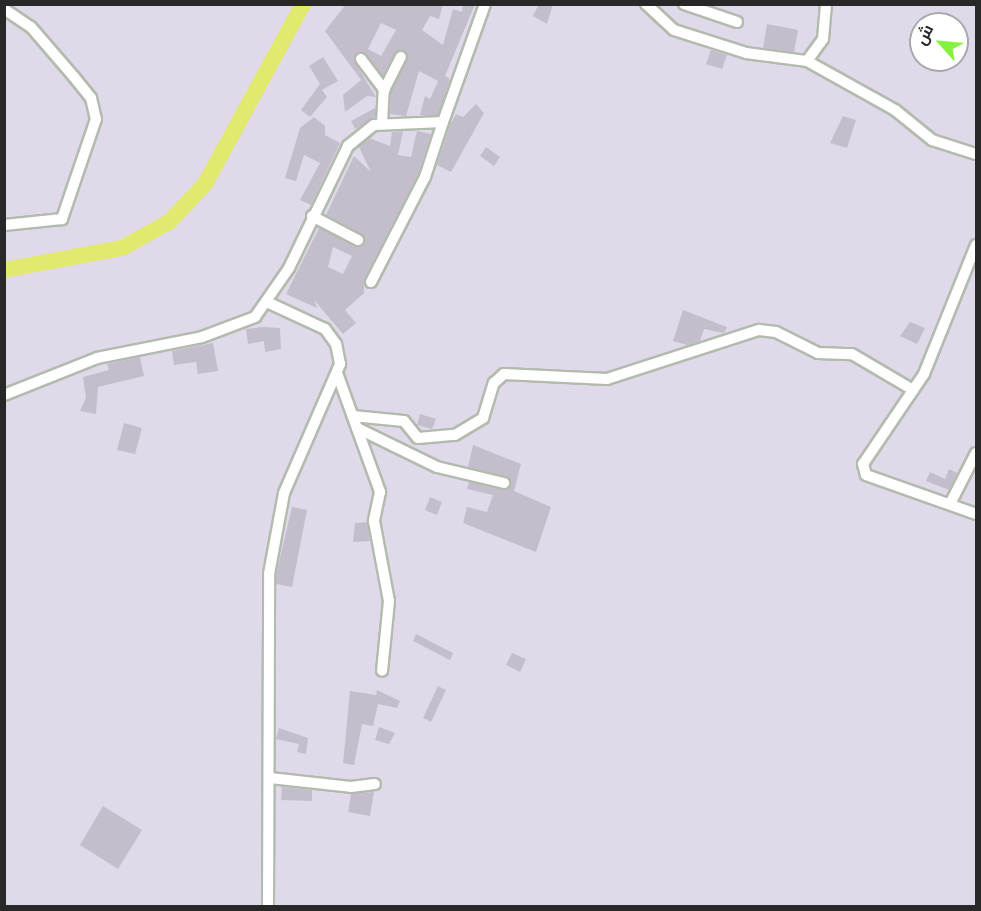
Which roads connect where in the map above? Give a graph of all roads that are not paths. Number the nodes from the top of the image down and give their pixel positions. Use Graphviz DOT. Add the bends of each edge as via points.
graph roads {
  1 [pos="485,4"];
  2 [pos="646,4"];
  3 [pos="684,4"];
  4 [pos="826,4"];
  5 [pos="4,9"];
  6 [pos="736,22"];
  7 [pos="401,57"];
  8 [pos="361,59"];
  9 [pos="807,61"];
  10 [pos="384,90"];
  11 [pos="443,122"];
  12 [pos="382,123"];
  13 [pos="976,154"];
  14 [pos="312,216"];
  15 [pos="4,225"];
  16 [pos="358,240"];
  17 [pos="976,245"];
  18 [pos="371,282"];
  19 [pos="269,303"];
  20 [pos="337,373"];
  21 [pos="913,390"];
  22 [pos="4,395"];
  23 [pos="353,416"];
  24 [pos="357,428"];
  25 [pos="975,461"];
  26 [pos="504,483"];
  27 [pos="951,502"];
  28 [pos="976,514"];
  29 [pos="382,671"];
  30 [pos="270,777"];
  31 [pos="375,784"];
  32 [pos="268,906"];
  1 -- 11 [label="street"];
  2 -- 9 [label="street" via="674,30 746,53"];
  3 -- 6 [label="street"];
  4 -- 9 [label="street" via="823,39"];
  5 -- 15 [label="street" via="31,27 74,77 91,98 96,119 62,219"];
  7 -- 10 [label="street"];
  8 -- 10 [label="street"];
  9 -- 13 [label="street" via="895,110 932,140"];
  10 -- 12 [label="street"];
  11 -- 12 [label="street"];
  11 -- 18 [label="street" via="420,189"];
  12 -- 14 [label="street" via="343,154"];
  14 -- 16 [label="street"];
  14 -- 19 [label="street"];
  17 -- 21 [label="street" via="961,291"];
  19 -- 20 [label="street" via="325,329 336,344"];
  19 -- 22 [label="street" via="242,325 97,358"];
  20 -- 23 [label="street"];
  20 -- 30 [label="street" via="292,471 273,549 265,642"];
  21 -- 23 [label="street" via="852,354 818,353 776,332 759,330 607,378 504,374 494,383 483,418 455,435 418,438 404,421"];
  21 -- 27 [label="street" via="862,464 874,478"];
  23 -- 24 [label="street"];
  24 -- 26 [label="street" via="437,467"];
  24 -- 29 [label="street" via="380,492 374,521 389,601"];
  25 -- 27 [label="street"];
  27 -- 28 [label="street"];
  30 -- 31 [label="street" via="351,787"];
  30 -- 32 [label="street"];
}
